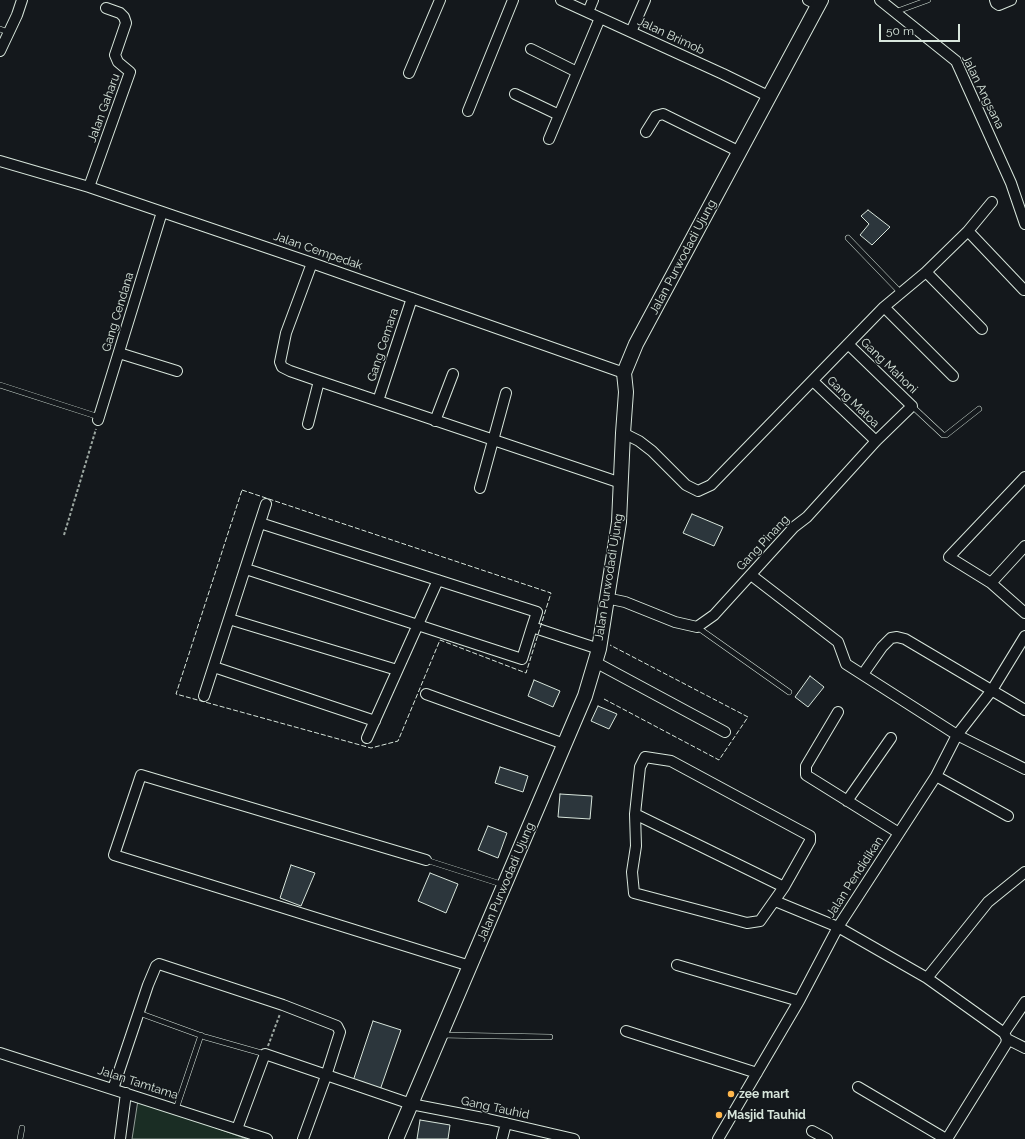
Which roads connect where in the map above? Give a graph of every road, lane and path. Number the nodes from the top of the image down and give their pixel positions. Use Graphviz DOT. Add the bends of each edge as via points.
graph roads {
  1 [pos="22,0"];
  2 [pos="440,0"];
  3 [pos="513,0"];
  4 [pos="561,0"];
  5 [pos="593,0"];
  6 [pos="645,0"];
  7 [pos="880,0"];
  8 [pos="928,0"];
  9 [pos="995,0"];
  10 [pos="1011,0"];
  11 [pos="816,2"];
  12 [pos="106,8"];
  13 [pos="588,12"];
  14 [pos="895,12"];
  15 [pos="600,18"];
  16 [pos="4,31"];
  17 [pos="631,32"];
  18 [pos="531,49"];
  19 [pos="0,51"];
  20 [pos="577,72"];
  21 [pos="409,73"];
  22 [pos="515,94"];
  23 [pos="770,97"];
  24 [pos="468,111"];
  25 [pos="559,115"];
  26 [pos="646,132"];
  27 [pos="548,139"];
  28 [pos="740,152"];
  29 [pos="0,161"];
  30 [pos="89,187"];
  31 [pos="992,202"];
  32 [pos="162,212"];
  33 [pos="1025,224"];
  34 [pos="968,231"];
  35 [pos="848,238"];
  36 [pos="312,263"];
  37 [pos="926,272"];
  38 [pos="1024,290"];
  39 [pos="901,293"];
  40 [pos="412,298"];
  41 [pos="884,307"];
  42 [pos="982,329"];
  43 [pos="848,344"];
  44 [pos="119,353"];
  45 [pos="177,371"];
  46 [pos="624,372"];
  47 [pos="453,374"];
  48 [pos="953,376"];
  49 [pos="318,381"];
  50 [pos="813,381"];
  51 [pos="0,385"];
  52 [pos="506,393"];
  53 [pos="378,401"];
  54 [pos="912,406"];
  55 [pos="979,409"];
  56 [pos="99,419"];
  57 [pos="435,421"];
  58 [pos="308,424"];
  59 [pos="623,433"];
  60 [pos="493,441"];
  61 [pos="876,442"];
  62 [pos="1025,477"];
  63 [pos="621,483"];
  64 [pos="480,488"];
  65 [pos="266,504"];
  66 [pos="260,523"];
  67 [pos="64,535"];
  68 [pos="1025,546"];
  69 [pos="246,569"];
  70 [pos="751,575"];
  71 [pos="438,580"];
  72 [pos="990,583"];
  73 [pos="606,598"];
  74 [pos="1025,613"];
  75 [pos="229,619"];
  76 [pos="418,625"];
  77 [pos="532,627"];
  78 [pos="697,627"];
  79 [pos="1025,636"];
  80 [pos="597,656"];
  81 [pos="214,667"];
  82 [pos="397,670"];
  83 [pos="863,674"];
  84 [pos="992,690"];
  85 [pos="789,692"];
  86 [pos="426,694"];
  87 [pos="204,696"];
  88 [pos="1025,710"];
  89 [pos="838,712"];
  90 [pos="375,721"];
  91 [pos="725,732"];
  92 [pos="958,735"];
  93 [pos="367,738"];
  94 [pos="891,738"];
  95 [pos="564,744"];
  96 [pos="1025,769"];
  97 [pos="936,776"];
  98 [pos="847,801"];
  99 [pos="635,814"];
  100 [pos="1008,816"];
  101 [pos="898,833"];
  102 [pos="426,860"];
  103 [pos="1025,872"];
  104 [pos="505,885"];
  105 [pos="784,887"];
  106 [pos="775,901"];
  107 [pos="838,927"];
  108 [pos="677,965"];
  109 [pos="470,966"];
  110 [pos="927,978"];
  111 [pos="799,1001"];
  112 [pos="1025,1002"];
  113 [pos="283,1006"];
  114 [pos="138,1013"];
  115 [pos="626,1031"];
  116 [pos="201,1035"];
  117 [pos="441,1035"];
  118 [pos="1006,1036"];
  119 [pos="550,1037"];
  120 [pos="1025,1048"];
  121 [pos="0,1053"];
  122 [pos="265,1054"];
  123 [pos="757,1073"];
  124 [pos="326,1076"];
  125 [pos="858,1087"];
  126 [pos="113,1088"];
  127 [pos="126,1093"];
  128 [pos="411,1104"];
  129 [pos="176,1109"];
  130 [pos="506,1123"];
  131 [pos="22,1128"];
  132 [pos="237,1129"];
  133 [pos="812,1131"];
  134 [pos="20,1139"];
  135 [pos="120,1139"];
  136 [pos="267,1139"];
  137 [pos="303,1139"];
  138 [pos="396,1139"];
  139 [pos="502,1139"];
  140 [pos="574,1139"];
  141 [pos="718,1139"];
  142 [pos="827,1139"];
  143 [pos="946,1139"];
  1 -- 16 [label="street" via="17,15"];
  2 -- 21 [label="street"];
  3 -- 24 [label="street"];
  4 -- 13 [label="street, Jalan Brimob"];
  5 -- 13 [label="street"];
  6 -- 17 [label="street"];
  7 -- 14 [label="street, Jalan Angsana"];
  8 -- 14 [label="lane"];
  9 -- 10 [label="street" via="999,5"];
  11 -- 23 [label="street, Jalan Purwodadi Ujung"];
  12 -- 30 [label="street, Jalan Gaharu" via="120,12 124,17 126,23 115,55 118,62 130,72"];
  13 -- 15 [label="street, Jalan Brimob"];
  14 -- 33 [label="street, Jalan Angsana" via="956,61 1011,183"];
  15 -- 17 [label="street, Jalan Brimob"];
  15 -- 20 [label="street"];
  16 -- 19 [label="street"];
  17 -- 23 [label="street, Jalan Brimob"];
  18 -- 20 [label="street"];
  20 -- 25 [label="street"];
  22 -- 25 [label="street"];
  23 -- 28 [label="street, Jalan Purwodadi Ujung"];
  25 -- 27 [label="street"];
  26 -- 28 [label="street" via="656,116 663,114"];
  28 -- 46 [label="street, Jalan Purwodadi Ujung" via="636,344"];
  29 -- 30 [label="street, Jalan Cempedak"];
  30 -- 32 [label="street, Jalan Cempedak"];
  31 -- 34 [label="street"];
  32 -- 36 [label="street, Jalan Cempedak"];
  32 -- 44 [label="street, Gang Cendana"];
  34 -- 37 [label="street"];
  34 -- 38 [label="street"];
  35 -- 39 [label="lane"];
  36 -- 40 [label="street, Jalan Cempedak"];
  36 -- 49 [label="street" via="286,333 280,362 282,367"];
  37 -- 39 [label="street"];
  37 -- 42 [label="street"];
  39 -- 41 [label="street"];
  40 -- 46 [label="street, Jalan Cempedak"];
  40 -- 53 [label="street, Gang Cemara"];
  41 -- 43 [label="street"];
  41 -- 48 [label="street"];
  43 -- 50 [label="street"];
  43 -- 54 [label="street, Gang Mahoni"];
  44 -- 45 [label="street"];
  44 -- 56 [label="street, Gang Cendana"];
  46 -- 59 [label="street, Jalan Purwodadi Ujung" via="626,392"];
  47 -- 57 [label="street"];
  49 -- 53 [label="street"];
  49 -- 58 [label="street"];
  50 -- 59 [label="street" via="712,486 698,491 686,485 652,451"];
  50 -- 61 [label="street, Gang Matoa"];
  51 -- 56 [label="lane"];
  52 -- 60 [label="street"];
  53 -- 57 [label="street"];
  54 -- 55 [label="lane" via="943,435"];
  54 -- 61 [label="street, Gang Pinang"];
  56 -- 67 [label="path"];
  57 -- 60 [label="street"];
  59 -- 63 [label="street, Jalan Purwodadi Ujung"];
  60 -- 63 [label="street"];
  60 -- 64 [label="street"];
  61 -- 70 [label="street, Gang Pinang"];
  62 -- 72 [label="street" via="949,557"];
  63 -- 73 [label="street, Jalan Purwodadi Ujung" via="620,522"];
  65 -- 66 [label="street"];
  66 -- 69 [label="street"];
  66 -- 71 [label="street"];
  68 -- 72 [label="street"];
  69 -- 75 [label="street"];
  69 -- 76 [label="street"];
  70 -- 78 [label="street, Gang Pinang" via="714,615"];
  70 -- 83 [label="street" via="838,642 846,664"];
  71 -- 76 [label="street"];
  71 -- 77 [label="street" via="537,612"];
  72 -- 74 [label="street"];
  73 -- 78 [label="street" via="626,602 675,622"];
  73 -- 80 [label="street, Jalan Purwodadi Ujung"];
  75 -- 81 [label="street"];
  75 -- 82 [label="street"];
  76 -- 77 [label="street" via="522,659"];
  76 -- 82 [label="street"];
  77 -- 80 [label="street"];
  78 -- 85 [label="lane"];
  79 -- 84 [label="street, Jalan Pendidikan"];
  80 -- 91 [label="street"];
  80 -- 95 [label="street, Jalan Purwodadi Ujung" via="585,696"];
  81 -- 87 [label="street"];
  81 -- 90 [label="street"];
  82 -- 90 [label="street"];
  83 -- 84 [label="street" via="882,647 891,638 897,637 905,639"];
  83 -- 92 [label="street"];
  84 -- 88 [label="street"];
  84 -- 92 [label="street, Jalan Pendidikan"];
  86 -- 95 [label="street"];
  89 -- 98 [label="street" via="806,766 805,772 810,778"];
  90 -- 93 [label="street"];
  92 -- 96 [label="street"];
  92 -- 97 [label="street, Jalan Pendidikan"];
  94 -- 98 [label="street"];
  95 -- 104 [label="street, Jalan Purwodadi Ujung"];
  97 -- 100 [label="street"];
  97 -- 101 [label="street, Jalan Pendidikan"];
  98 -- 101 [label="street"];
  99 -- 105 [label="street"];
  99 -- 105 [label="street" via="640,767 645,757 671,761 810,836 810,841"];
  99 -- 106 [label="street" via="636,846 632,872 634,894 747,923 760,921"];
  101 -- 107 [label="street, Jalan Pendidikan"];
  102 -- 104 [label="lane"];
  102 -- 109 [label="street" via="141,775 114,855"];
  103 -- 110 [label="street" via="988,902"];
  104 -- 109 [label="street, Jalan Purwodadi Ujung"];
  105 -- 106 [label="street"];
  106 -- 107 [label="street"];
  107 -- 110 [label="street"];
  107 -- 111 [label="street, Jalan Pendidikan"];
  108 -- 111 [label="street"];
  109 -- 117 [label="street, Jalan Purwodadi Ujung"];
  110 -- 118 [label="street"];
  111 -- 123 [label="street, Jalan Pendidikan"];
  112 -- 118 [label="street"];
  113 -- 114 [label="street" via="159,964"];
  113 -- 122 [label="path"];
  113 -- 124 [label="street" via="337,1026 339,1029"];
  114 -- 116 [label="lane"];
  114 -- 126 [label="street"];
  115 -- 123 [label="street"];
  116 -- 122 [label="lane"];
  116 -- 129 [label="lane"];
  117 -- 119 [label="lane"];
  117 -- 128 [label="street, Jalan Purwodadi Ujung"];
  118 -- 120 [label="street"];
  118 -- 143 [label="street" via="1006,1044"];
  121 -- 126 [label="street, Jalan Tamtama"];
  122 -- 124 [label="street, Gang Tauhid"];
  122 -- 132 [label="street"];
  123 -- 141 [label="street, Jalan Pendidikan"];
  124 -- 128 [label="street, Gang Tauhid"];
  124 -- 137 [label="street"];
  125 -- 143 [label="street"];
  126 -- 127 [label="street, Jalan Tamtama"];
  127 -- 129 [label="street, Jalan Tamtama"];
  127 -- 135 [label="street"];
  128 -- 130 [label="street, Gang Tauhid"];
  128 -- 138 [label="street, Jalan Purwodadi Ujung"];
  129 -- 132 [label="street, Jalan Tamtama"];
  130 -- 139 [label="street"];
  130 -- 140 [label="street, Gang Tauhid"];
  131 -- 134 [label="lane"];
  132 -- 136 [label="street, Jalan Tamtama"];
  133 -- 142 [label="street"];
}
